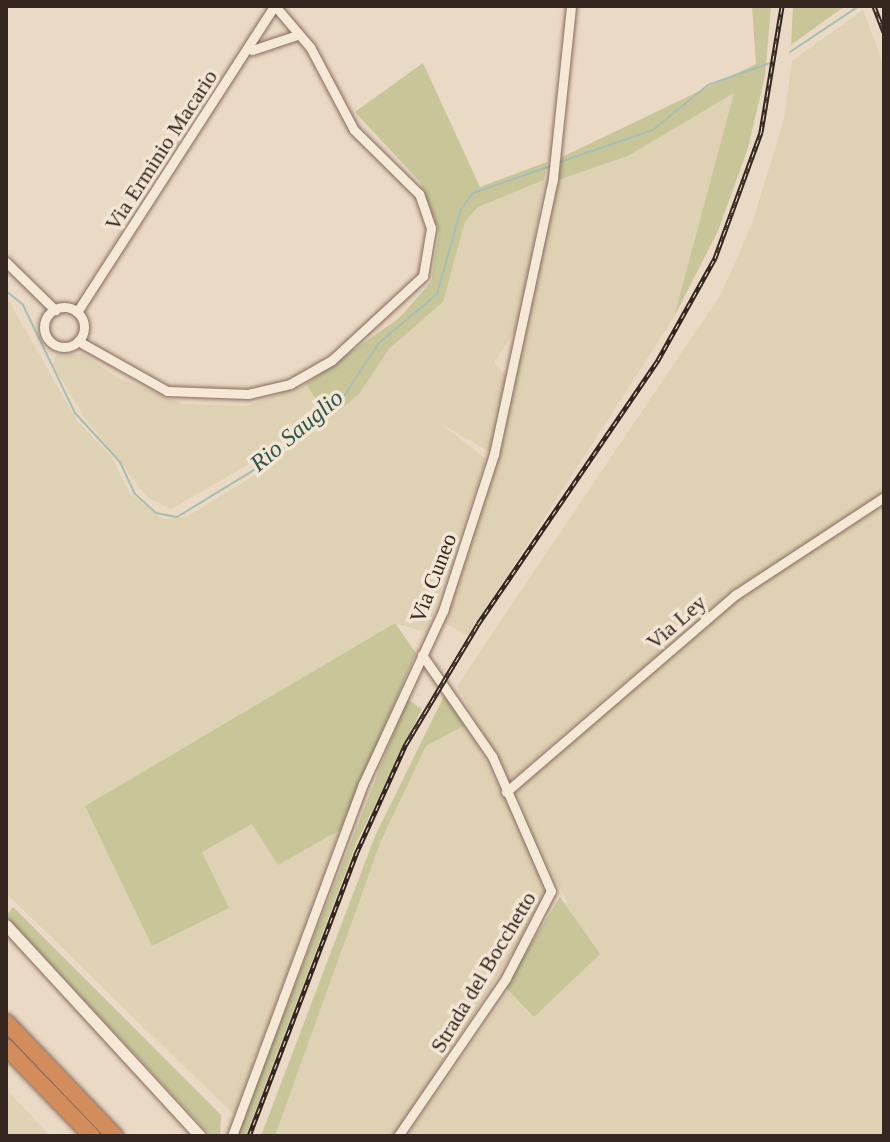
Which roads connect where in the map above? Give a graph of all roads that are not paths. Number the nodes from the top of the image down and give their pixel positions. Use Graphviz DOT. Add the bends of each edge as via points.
graph roads {
  1 [pos="274,6"];
  2 [pos="571,6"];
  3 [pos="297,35"];
  4 [pos="243,57"];
  5 [pos="6,262"];
  6 [pos="55,310"];
  7 [pos="77,312"];
  8 [pos="78,341"];
  9 [pos="884,497"];
  10 [pos="422,655"];
  11 [pos="506,792"];
  12 [pos="6,925"];
  13 [pos="6,1022"];
  14 [pos="6,1047"];
  15 [pos="92,1136"];
  16 [pos="115,1136"];
  17 [pos="200,1136"];
  18 [pos="232,1136"];
  19 [pos="398,1136"];
  1 -- 3 [label="street"];
  1 -- 4 [label="street, Via Erminio Macario"];
  2 -- 10 [label="street, Via Cuneo" via="553,178 494,454"];
  3 -- 4 [label="street" via="259,43"];
  3 -- 8 [label="street" via="354,130 419,194 431,245 417,287 322,367 248,394 167,391"];
  4 -- 7 [label="street, Via Erminio Macario"];
  5 -- 6 [label="street"];
  6 -- 7 [label="street"];
  6 -- 8 [label="street" via="44,324 50,341 61,347"];
  7 -- 8 [label="street" via="84,329"];
  9 -- 11 [label="street, Via Ley" via="735,595"];
  10 -- 11 [label="street, Strada del Bocchetto" via="471,721"];
  10 -- 18 [label="street, Via Cuneo" via="363,784"];
  11 -- 19 [label="street, Strada del Bocchetto" via="550,882 549,901"];
  12 -- 17 [label="street"];
  13 -- 16 [label="highway"];
  14 -- 15 [label="highway"];
}
